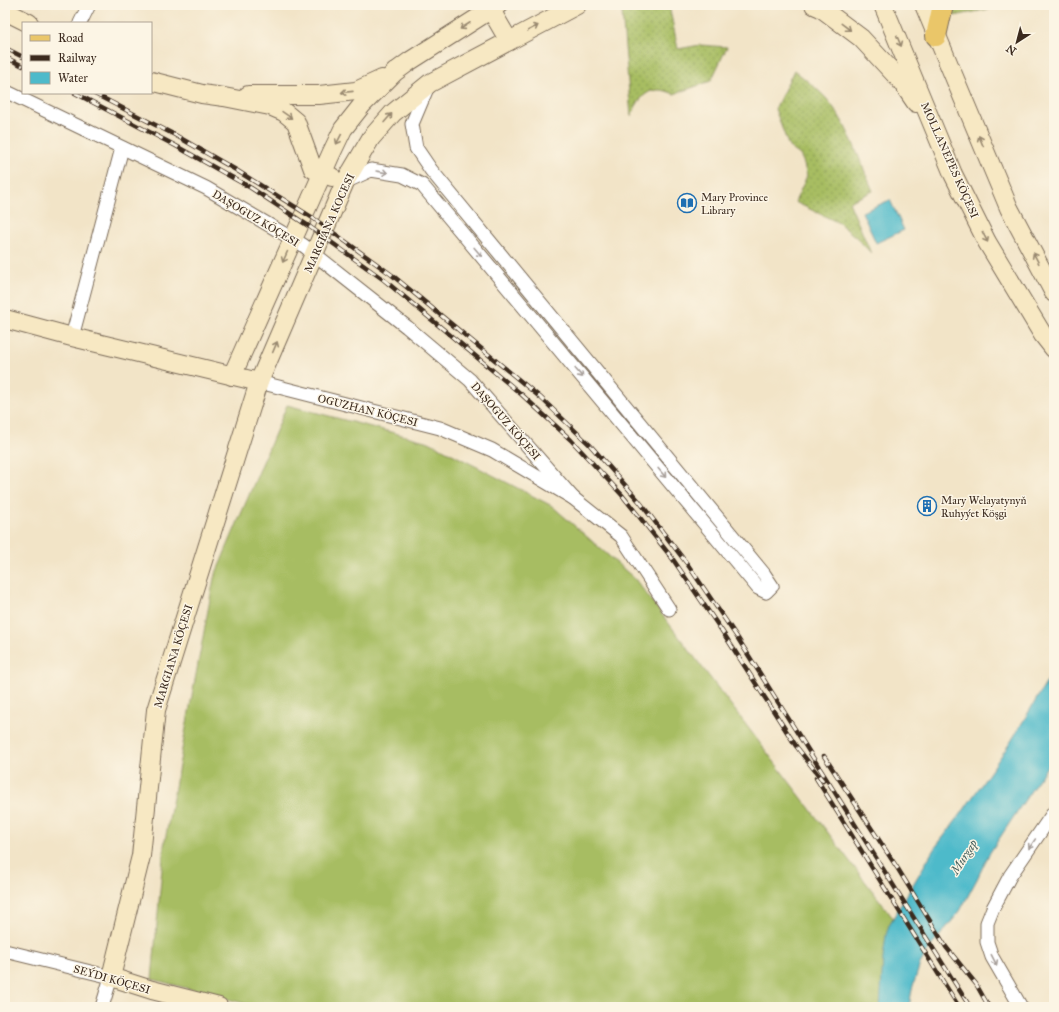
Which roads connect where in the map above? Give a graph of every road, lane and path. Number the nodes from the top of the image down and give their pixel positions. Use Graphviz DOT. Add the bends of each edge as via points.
graph roads {
  1 [pos="89,5"];
  2 [pos="577,5"];
  3 [pos="814,5"];
  4 [pos="883,5"];
  5 [pos="924,5"];
  6 [pos="942,5"];
  7 [pos="495,7"];
  8 [pos="5,11"];
  9 [pos="27,22"];
  10 [pos="80,22"];
  11 [pos="936,36"];
  12 [pos="509,41"];
  13 [pos="395,72"];
  14 [pos="152,81"];
  15 [pos="430,83"];
  16 [pos="5,91"];
  17 [pos="224,97"];
  18 [pos="937,132"];
  19 [pos="122,148"];
  20 [pos="322,173"];
  21 [pos="345,182"];
  22 [pos="293,239"];
  23 [pos="314,254"];
  24 [pos="1054,293"];
  25 [pos="5,319"];
  26 [pos="72,337"];
  27 [pos="575,345"];
  28 [pos="1054,349"];
  29 [pos="564,356"];
  30 [pos="232,376"];
  31 [pos="259,382"];
  32 [pos="573,498"];
  33 [pos="669,609"];
  34 [pos="1054,812"];
  35 [pos="5,951"];
  36 [pos="111,977"];
  37 [pos="102,1007"];
  38 [pos="219,1007"];
  39 [pos="1021,1007"];
  1 -- 10 [label="street"];
  12 -- 2 [label="street, MARGIANA KOCESI, one-way"];
  3 -- 18 [label="street, one-way" via="861,38 901,81"];
  4 -- 18 [label="street, MOLLANEPES KÖÇESI, one-way"];
  5 -- 11 [label="street"];
  6 -- 11 [label="main road"];
  7 -- 12 [label="street"];
  7 -- 13 [label="street, one-way"];
  8 -- 9 [label="street"];
  24 -- 11 [label="street, one-way" via="1009,208"];
  12 -- 15 [label="street, MARGIANA KOCESI"];
  13 -- 17 [label="street, one-way" via="356,91 319,95 270,94"];
  13 -- 20 [label="street, one-way" via="362,105 344,129"];
  14 -- 17 [label="street"];
  21 -- 15 [label="street, MARGIANA KOCESI, one-way" via="371,138 393,113"];
  15 -- 27 [label="street" via="412,124 416,148 431,170"];
  16 -- 19 [label="street, DAŞOGUZ KÖÇESI"];
  17 -- 20 [label="street, one-way" via="270,106 284,112 296,122 313,169"];
  18 -- 28 [label="street, MOLLANEPES KÖÇESI, one-way" via="987,242"];
  19 -- 22 [label="street, DAŞOGUZ KÖÇESI" via="206,188"];
  19 -- 26 [label="street"];
  20 -- 21 [label="street"];
  20 -- 22 [label="street"];
  21 -- 23 [label="street, MARGIANA KOCESI"];
  21 -- 29 [label="street, one-way" via="371,170 402,175 422,185"];
  22 -- 23 [label="street, DAŞOGUZ KÖÇESI"];
  22 -- 30 [label="street, one-way"];
  31 -- 23 [label="street, MARGIANA KOCESI, one-way"];
  23 -- 32 [label="street, DAŞOGUZ KÖÇESI" via="470,380"];
  25 -- 26 [label="street, OGUZHAN KÖÇESI"];
  26 -- 30 [label="street, OGUZHAN KÖÇESI"];
  27 -- 29 [label="street"];
  29 -- 27 [label="street, one-way" via="758,588 766,592 772,586 764,574"];
  30 -- 31 [label="street, OGUZHAN KÖÇESI"];
  31 -- 32 [label="street, OGUZHAN KÖÇESI" via="440,428 492,450"];
  31 -- 36 [label="street, MARGIANA KÖÇESI" via="156,710 141,856"];
  32 -- 33 [label="street, OGUZHAN KÖÇESI" via="621,536"];
  34 -- 39 [label="street, one-way" via="1010,876 987,923 987,942 992,957"];
  35 -- 36 [label="street, SEÝDI KÖÇESI"];
  36 -- 37 [label="street, MARGIANA KÖÇESI"];
  36 -- 38 [label="street, SEÝDI KÖÇESI"];
}
